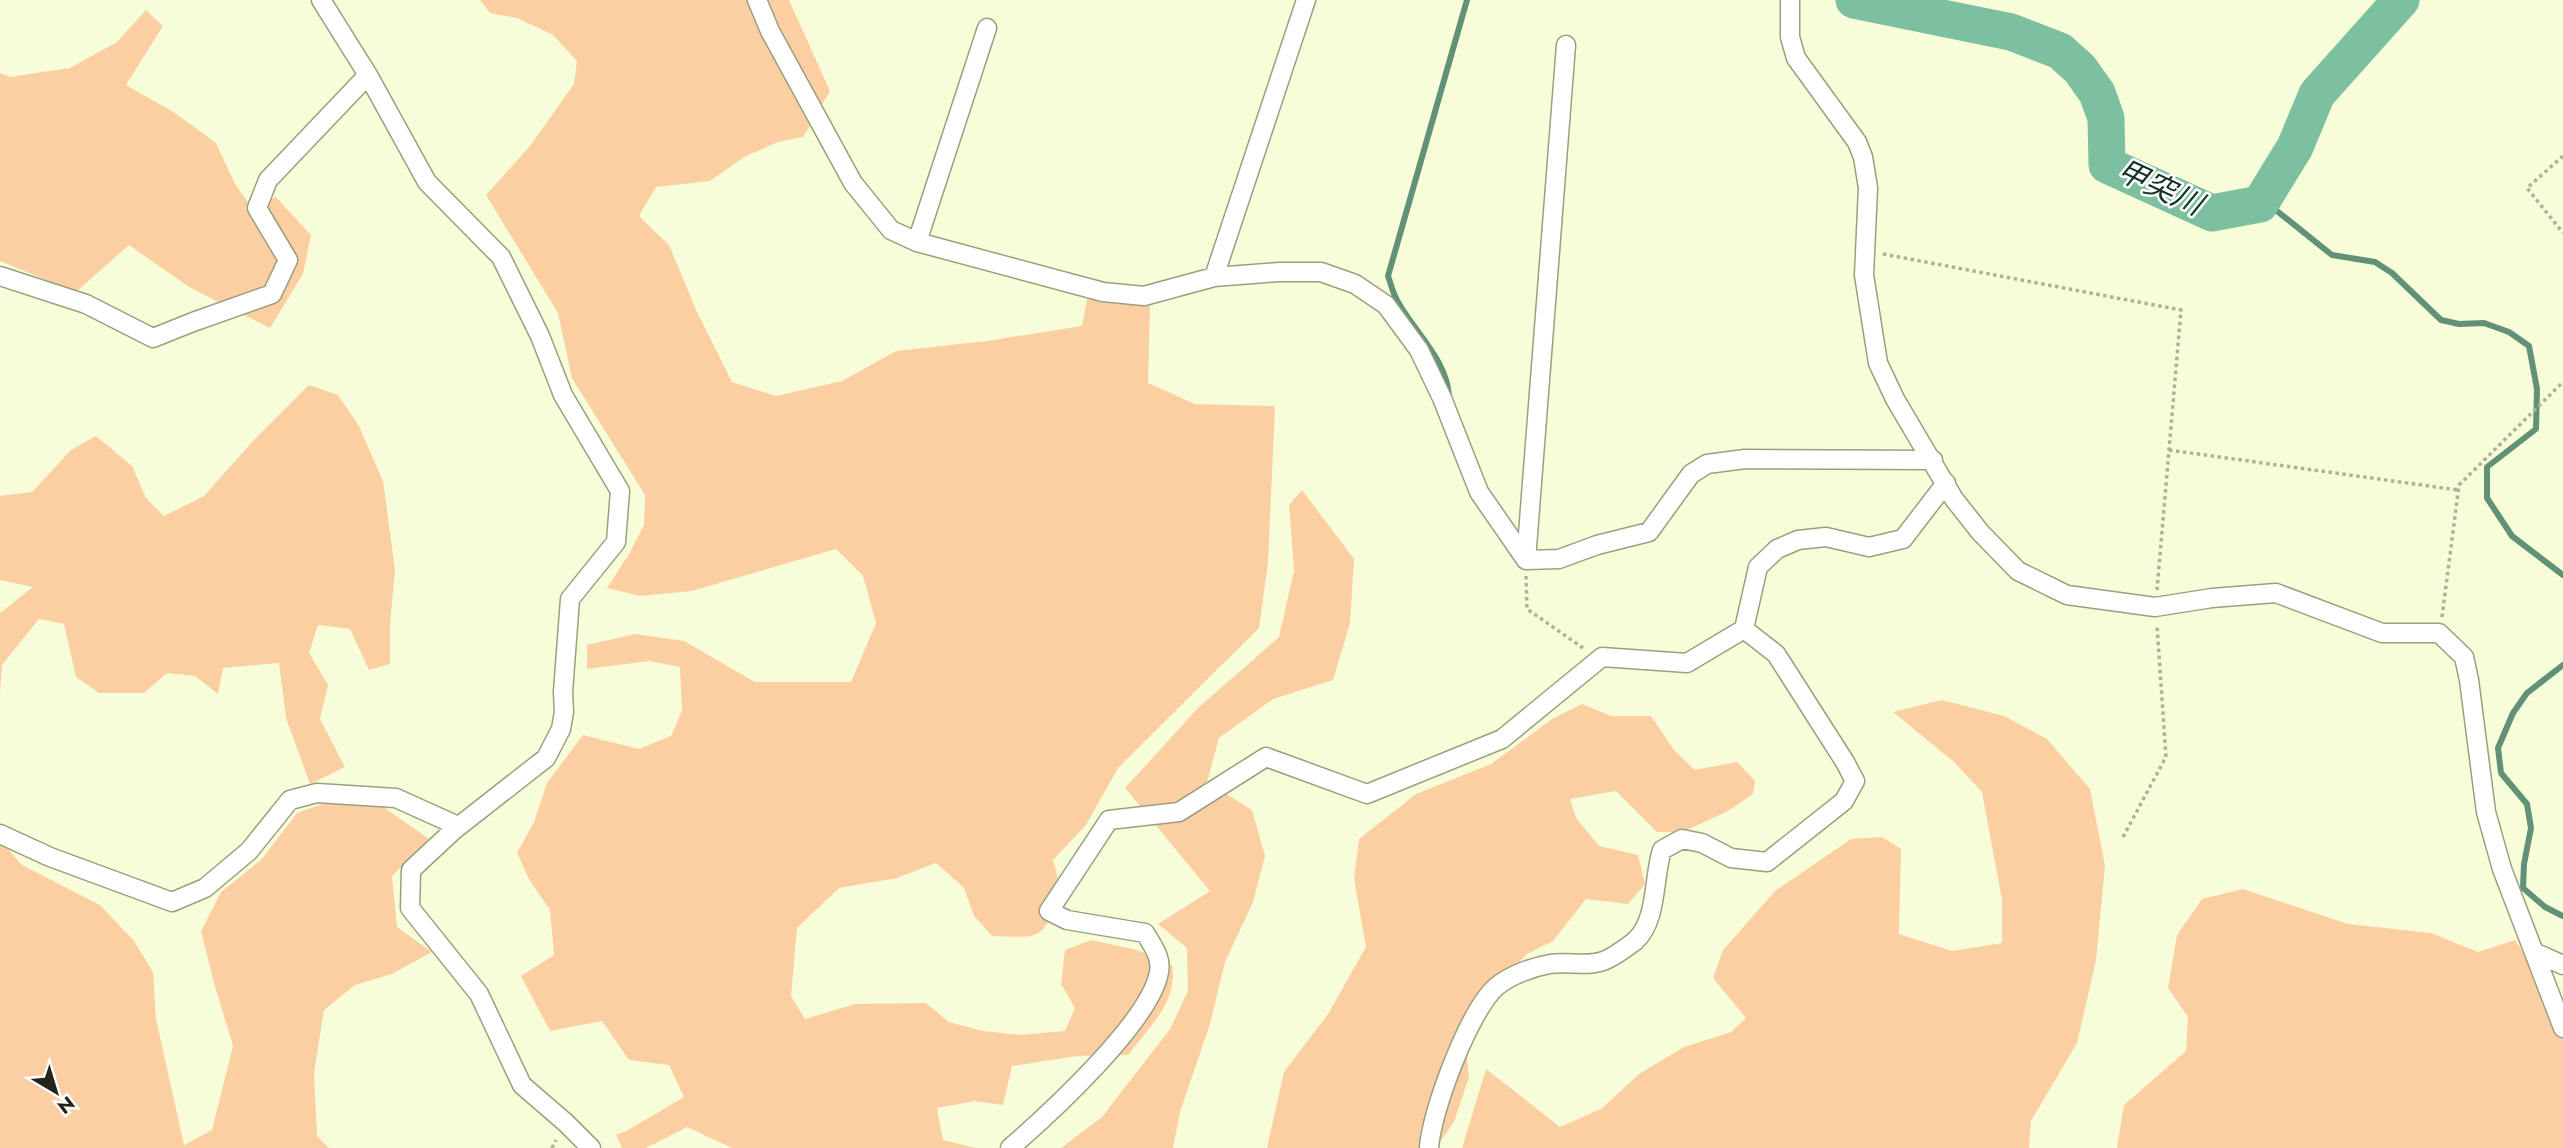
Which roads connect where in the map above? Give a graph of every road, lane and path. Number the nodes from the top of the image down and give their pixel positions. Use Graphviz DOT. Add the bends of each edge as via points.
graph roads {
  1 [pos="321,0"];
  2 [pos="757,0"];
  3 [pos="1307,0"];
  4 [pos="1789,7"];
  5 [pos="987,27"];
  6 [pos="1566,45"];
  7 [pos="368,75"];
  8 [pos="2563,156"];
  9 [pos="2563,233"];
  10 [pos="918,242"];
  11 [pos="1864,250"];
  12 [pos="0,276"];
  13 [pos="1213,277"];
  14 [pos="2563,382"];
  15 [pos="2169,450"];
  16 [pos="1933,460"];
  17 [pos="1946,483"];
  18 [pos="2458,490"];
  19 [pos="1526,560"];
  20 [pos="2155,607"];
  21 [pos="1744,629"];
  22 [pos="2440,633"];
  23 [pos="1600,659"];
  24 [pos="458,826"];
  25 [pos="0,834"];
  26 [pos="2123,837"];
  27 [pos="2534,952"];
  28 [pos="2563,965"];
  29 [pos="2563,1028"];
  30 [pos="591,1148"];
  31 [pos="1010,1148"];
  32 [pos="1429,1148"];
  1 -- 7 [label="street"];
  2 -- 10 [label="street" via="852,183 891,230"];
  3 -- 13 [label="street"];
  4 -- 11 [label="street" via="1796,58 1863,156 1868,188"];
  5 -- 10 [label="street"];
  6 -- 19 [label="street"];
  7 -- 12 [label="street" via="268,180 257,208 288,260 272,294 153,338 86,304"];
  7 -- 24 [label="street" via="427,182 500,257 540,336 563,395 620,491 616,542 570,599 561,729 546,758"];
  8 -- 9 [label="path" via="2527,188"];
  10 -- 13 [label="street" via="1102,292 1144,296"];
  11 -- 15 [label="path" via="2180,310"];
  11 -- 16 [label="street" via="1878,363"];
  13 -- 19 [label="street" via="1321,272 1355,284 1386,305 1419,349 1479,492"];
  14 -- 18 [label="path"];
  15 -- 18 [label="path"];
  15 -- 20 [label="path"];
  16 -- 17 [label="street"];
  16 -- 19 [label="street" via="1745,459 1707,464 1691,474 1649,532 1559,559"];
  17 -- 20 [label="street" via="1980,533 2018,571 2067,595"];
  17 -- 21 [label="street" via="1903,539 1869,547 1812,538 1777,549 1758,567"];
  18 -- 22 [label="path"];
  19 -- 23 [label="path" via="1527,609"];
  20 -- 22 [label="street" via="2276,593 2382,633"];
  20 -- 26 [label="path" via="2166,757"];
  21 -- 23 [label="street" via="1687,663"];
  21 -- 32 [label="street" via="1776,654 1845,762 1855,781 1844,801 1767,862 1731,859 1702,843 1682,839 1662,850 1652,911 1636,940 1603,961 1550,964 1496,987 1457,1054 1437,1108"];
  22 -- 27 [label="street" via="2464,657 2486,812"];
  23 -- 31 [label="street" via="1502,739 1367,794 1266,757 1179,812 1109,820 1049,911 1067,920 1144,933 1158,954 1160,971 1150,998 1103,1059"];
  24 -- 25 [label="street" via="396,797 317,793 290,800 248,852 205,888 172,902"];
  24 -- 30 [label="street" via="411,870 410,908 479,994 522,1085"];
  27 -- 28 [label="street"];
  27 -- 29 [label="street"];
}
